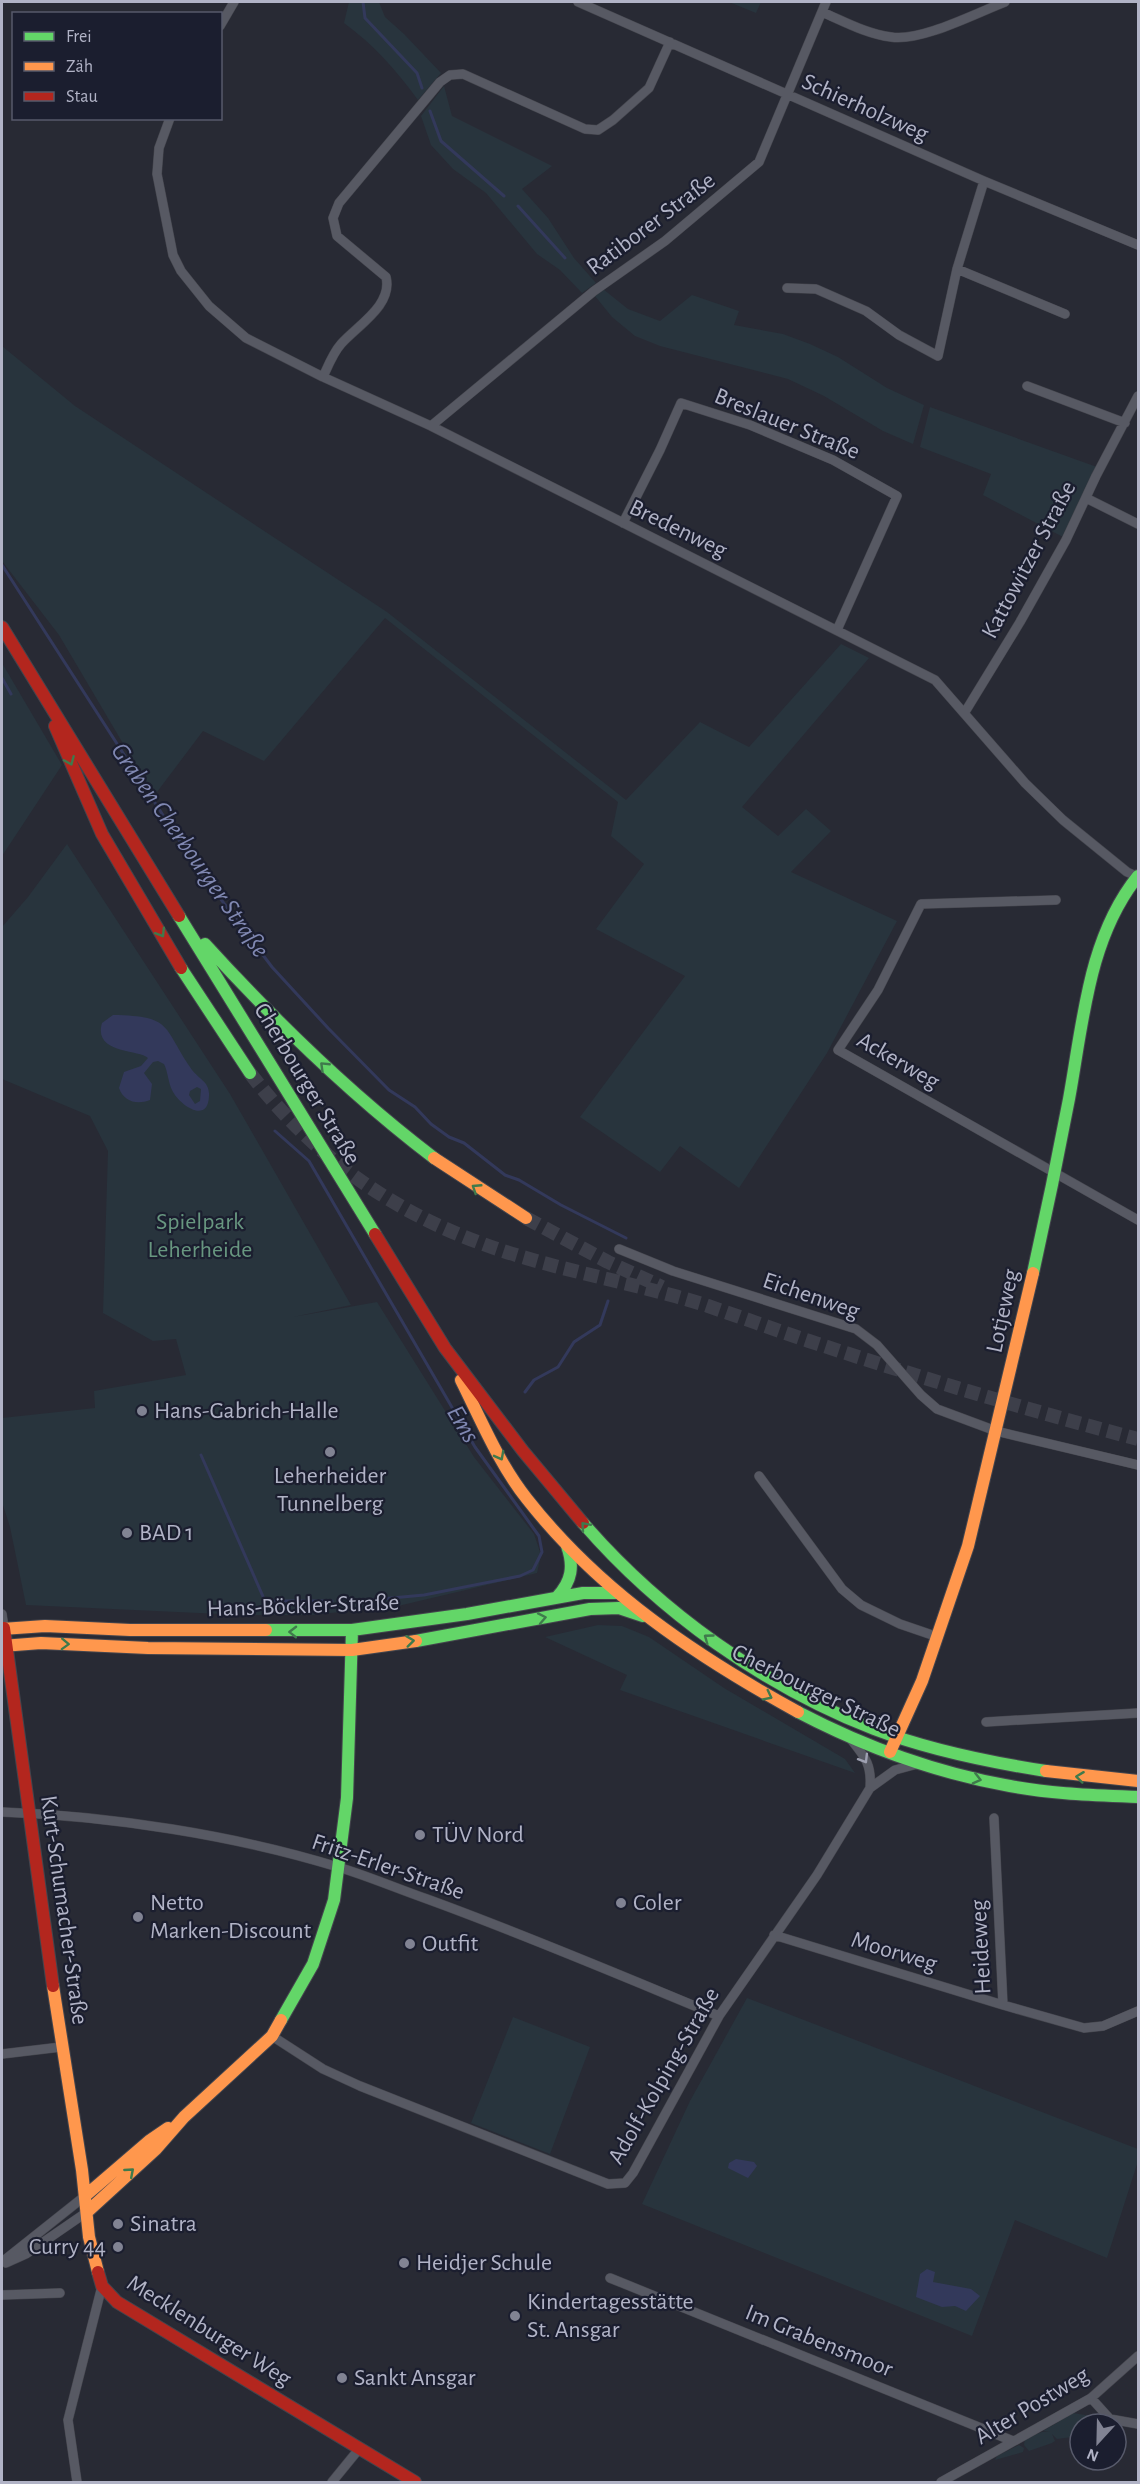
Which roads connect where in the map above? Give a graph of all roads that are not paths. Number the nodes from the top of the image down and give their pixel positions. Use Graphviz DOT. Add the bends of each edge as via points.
graph roads {
  1 [pos="234,2"];
  2 [pos="578,2"];
  3 [pos="826,2"];
  4 [pos="1005,2"];
  5 [pos="596,5"];
  6 [pos="822,12"];
  7 [pos="222,23"];
  8 [pos="670,42"];
  9 [pos="787,96"];
  10 [pos="169,120"];
  11 [pos="984,181"];
  12 [pos="1138,245"];
  13 [pos="957,269"];
  14 [pos="786,288"];
  15 [pos="1065,314"];
  16 [pos="323,377"];
  17 [pos="1027,386"];
  18 [pos="1138,396"];
  19 [pos="1125,423"];
  20 [pos="430,426"];
  21 [pos="1086,498"];
  22 [pos="623,523"];
  23 [pos="1138,524"];
  24 [pos="2,627"];
  25 [pos="837,630"];
  26 [pos="38,688"];
  27 [pos="964,712"];
  28 [pos="1138,877"];
  29 [pos="1056,900"];
  30 [pos="180,916"];
  31 [pos="250,1073"];
  32 [pos="1054,1172"];
  33 [pos="526,1218"];
  34 [pos="1138,1220"];
  35 [pos="619,1249"];
  36 [pos="445,1348"];
  37 [pos="996,1431"];
  38 [pos="1138,1465"];
  39 [pos="759,1476"];
  40 [pos="567,1546"];
  41 [pos="625,1568"];
  42 [pos="618,1593"];
  43 [pos="557,1597"];
  44 [pos="666,1605"];
  45 [pos="603,1608"];
  46 [pos="2,1614"];
  47 [pos="656,1623"];
  48 [pos="3,1629"];
  49 [pos="352,1630"];
  50 [pos="938,1637"];
  51 [pos="4,1646"];
  52 [pos="352,1650"];
  53 [pos="1138,1713"];
  54 [pos="986,1722"];
  55 [pos="845,1733"];
  56 [pos="897,1737"];
  57 [pos="890,1752"];
  58 [pos="921,1763"];
  59 [pos="1138,1781"];
  60 [pos="870,1788"];
  61 [pos="1138,1797"];
  62 [pos="2,1812"];
  63 [pos="29,1813"];
  64 [pos="994,1818"];
  65 [pos="338,1867"];
  66 [pos="774,1935"];
  67 [pos="1003,2005"];
  68 [pos="1138,2011"];
  69 [pos="719,2016"];
  70 [pos="272,2036"];
  71 [pos="62,2047"];
  72 [pos="2,2054"];
  73 [pos="184,2118"];
  74 [pos="85,2196"];
  75 [pos="87,2212"];
  76 [pos="2,2264"];
  77 [pos="610,2278"];
  78 [pos="102,2286"];
  79 [pos="60,2293"];
  80 [pos="2,2295"];
  81 [pos="1138,2356"];
  82 [pos="1091,2397"];
  83 [pos="1138,2424"];
  84 [pos="1013,2441"];
  85 [pos="359,2448"];
  86 [pos="77,2482"];
  87 [pos="332,2482"];
  88 [pos="415,2482"];
  89 [pos="941,2482"];
  1 -- 7 [label="street"];
  2 -- 5 [label="street, Schierholzweg"];
  3 -- 6 [label="street, Ratiborer Straße"];
  4 -- 6 [label="street" via="920,36 894,38"];
  5 -- 8 [label="street, Schierholzweg"];
  6 -- 9 [label="street, Ratiborer Straße"];
  8 -- 9 [label="street, Schierholzweg"];
  8 -- 16 [label="street" via="649,88 598,130 585,129 463,74 450,75 440,82 339,203 333,218 338,236 386,277 388,286 385,299 339,346"];
  9 -- 11 [label="street, Schierholzweg"];
  9 -- 20 [label="street, Ratiborer Straße" via="765,151 745,176 665,241 594,291"];
  10 -- 16 [label="street, Bredenweg" via="159,148 157,174 173,255 181,271 209,306 246,338"];
  11 -- 12 [label="street, Schierholzweg"];
  11 -- 13 [label="street"];
  13 -- 14 [label="street" via="938,356 866,311 816,289"];
  13 -- 15 [label="street"];
  16 -- 20 [label="street, Bredenweg"];
  17 -- 19 [label="street"];
  18 -- 19 [label="street, Kattowitzer Straße"];
  19 -- 21 [label="street, Kattowitzer Straße"];
  20 -- 22 [label="street, Bredenweg"];
  21 -- 23 [label="street"];
  21 -- 27 [label="street, Kattowitzer Straße" via="1020,622"];
  22 -- 25 [label="street, Bredenweg"];
  22 -- 25 [label="street, Breslauer Straße" via="681,403 750,425 833,460 897,496"];
  24 -- 26 [label="street, Cherbourger Straße"];
  25 -- 27 [label="street, Bredenweg" via="935,680"];
  26 -- 30 [label="street, Cherbourger Straße"];
  26 -- 31 [label="street, one-way" via="102,834 194,989"];
  27 -- 28 [label="street, Bredenweg" via="1011,769 1050,807"];
  28 -- 32 [label="street, Lotjeweg" via="1119,902 1095,958"];
  29 -- 32 [label="street, Ackerweg" via="921,904 878,990 838,1050"];
  33 -- 30 [label="street, one-way" via="457,1175 366,1105 239,982"];
  30 -- 36 [label="street, Cherbourger Straße"];
  32 -- 34 [label="street, Ackerweg"];
  32 -- 37 [label="street, Lotjeweg"];
  35 -- 37 [label="street, Eichenweg" via="673,1271 856,1329 877,1345 937,1409"];
  36 -- 40 [label="street, Cherbourger Straße, one-way" via="502,1462"];
  41 -- 36 [label="street, Cherbourger Straße, one-way" via="552,1487"];
  37 -- 38 [label="street, Eichenweg"];
  37 -- 50 [label="street, Lotjeweg" via="968,1546"];
  39 -- 50 [label="street" via="842,1589 861,1605"];
  40 -- 42 [label="street, Cherbourger Straße"];
  40 -- 43 [label="street" via="571,1576"];
  41 -- 42 [label="street"];
  41 -- 44 [label="street, Cherbourger Straße"];
  42 -- 43 [label="street, Hans-Böckler-Straße"];
  42 -- 44 [label="street, Hans-Böckler-Straße" via="651,1597"];
  42 -- 45 [label="street"];
  42 -- 47 [label="street, Cherbourger Straße"];
  43 -- 49 [label="street, Hans-Böckler-Straße"];
  56 -- 44 [label="street, Cherbourger Straße, one-way" via="823,1705 761,1672"];
  45 -- 47 [label="street, Hans-Böckler-Straße" via="637,1613"];
  52 -- 45 [label="street, Hans-Böckler-Straße, one-way"];
  46 -- 48 [label="street, Kurt-Schumacher-Straße"];
  47 -- 55 [label="street, Cherbourger Straße, one-way" via="736,1679"];
  49 -- 48 [label="street, Hans-Böckler-Straße, one-way" via="45,1626"];
  48 -- 51 [label="street, Kurt-Schumacher-Straße"];
  49 -- 52 [label="street"];
  50 -- 56 [label="street, Lotjeweg"];
  51 -- 52 [label="street, Hans-Böckler-Straße, one-way" via="42,1643"];
  51 -- 63 [label="street, Kurt-Schumacher-Straße"];
  52 -- 65 [label="street" via="348,1785"];
  53 -- 54 [label="street"];
  55 -- 57 [label="street, Cherbourger Straße"];
  55 -- 60 [label="street, one-way" via="867,1760"];
  56 -- 57 [label="street, Lotjeweg"];
  59 -- 56 [label="street, Cherbourger Straße, one-way" via="1045,1772"];
  57 -- 58 [label="street, Cherbourger Straße"];
  58 -- 60 [label="street, Adolf-Kolping-Straße" via="895,1770"];
  58 -- 61 [label="street, Cherbourger Straße, one-way" via="1041,1791"];
  60 -- 66 [label="street, Adolf-Kolping-Straße" via="817,1875"];
  62 -- 63 [label="street, Fritz-Erler-Straße"];
  63 -- 65 [label="street, Fritz-Erler-Straße" via="180,1832"];
  63 -- 71 [label="street, Kurt-Schumacher-Straße"];
  64 -- 67 [label="street, Heideweg"];
  65 -- 69 [label="street, Fritz-Erler-Straße" via="502,1927"];
  65 -- 70 [label="street" via="331,1911 313,1964"];
  66 -- 67 [label="street, Moorweg"];
  66 -- 69 [label="street, Adolf-Kolping-Straße"];
  67 -- 68 [label="street, Heideweg" via="1084,2028 1103,2026"];
  69 -- 70 [label="street, Adolf-Kolping-Straße" via="633,2173 625,2183 608,2184 360,2086 322,2069"];
  70 -- 73 [label="street"];
  71 -- 72 [label="street"];
  71 -- 74 [label="street, Kurt-Schumacher-Straße"];
  73 -- 74 [label="street" via="149,2141"];
  75 -- 73 [label="street, one-way"];
  74 -- 75 [label="street, Kurt-Schumacher-Straße"];
  74 -- 76 [label="street"];
  75 -- 76 [label="street" via="26,2254"];
  75 -- 78 [label="street, Mecklenburger Weg" via="89,2237"];
  77 -- 84 [label="street, Im Grabensmoor"];
  78 -- 85 [label="street, Mecklenburger Weg" via="117,2302"];
  78 -- 86 [label="street" via="68,2420"];
  79 -- 80 [label="street"];
  81 -- 82 [label="street, Alter Postweg"];
  82 -- 83 [label="street" via="1110,2419"];
  82 -- 84 [label="street, Alter Postweg"];
  84 -- 89 [label="street, Alter Postweg"];
  85 -- 87 [label="street"];
  85 -- 88 [label="street, Mecklenburger Weg"];
}
